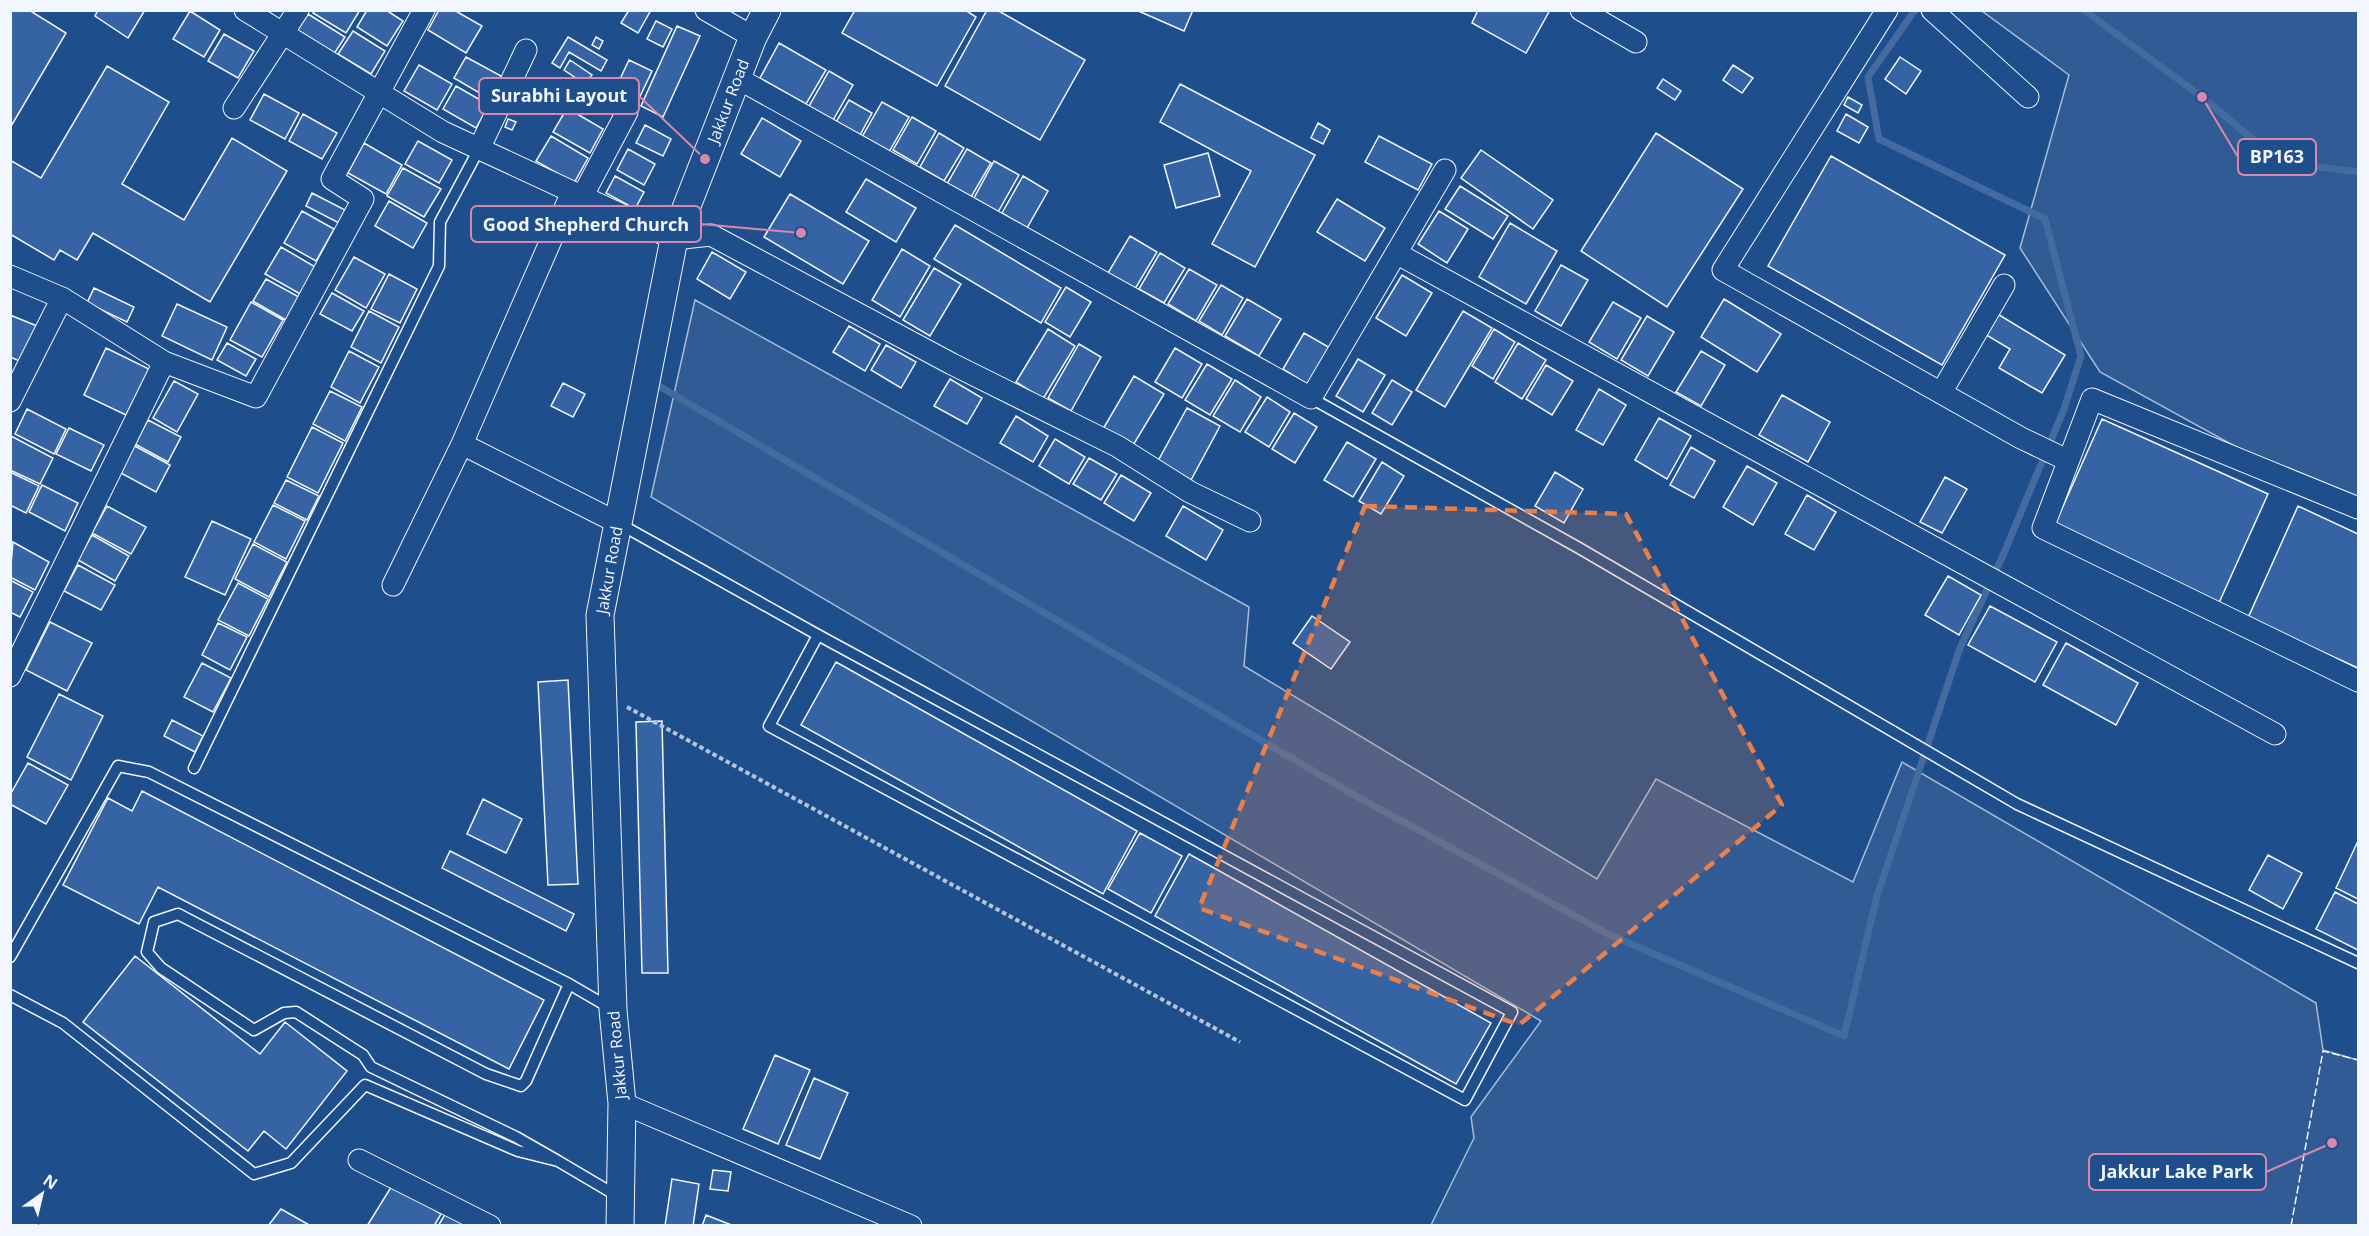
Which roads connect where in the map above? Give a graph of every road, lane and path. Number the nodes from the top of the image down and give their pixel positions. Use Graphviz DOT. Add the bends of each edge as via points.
graph roads {
  1 [pos="245,10"];
  2 [pos="298,10"];
  3 [pos="424,10"];
  4 [pos="706,10"];
  5 [pos="767,10"];
  6 [pos="1581,10"];
  7 [pos="1887,10"];
  8 [pos="1932,10"];
  9 [pos="283,34"];
  10 [pos="753,37"];
  11 [pos="1636,42"];
  12 [pos="526,50"];
  13 [pos="737,78"];
  14 [pos="378,93"];
  15 [pos="2028,97"];
  16 [pos="234,108"];
  17 [pos="627,112"];
  18 [pos="480,150"];
  19 [pos="1445,170"];
  20 [pos="577,195"];
  21 [pos="674,239"];
  22 [pos="1396,253"];
  23 [pos="10,276"];
  24 [pos="2004,285"];
  25 [pos="62,298"];
  26 [pos="164,362"];
  27 [pos="1941,393"];
  28 [pos="1311,398"];
  29 [pos="10,400"];
  30 [pos="462,444"];
  31 [pos="2064,458"];
  32 [pos="2358,508"];
  33 [pos="1250,521"];
  34 [pos="618,523"];
  35 [pos="393,585"];
  36 [pos="818,635"];
  37 [pos="10,676"];
  38 [pos="2358,681"];
  39 [pos="602,694"];
  40 [pos="2275,734"];
  41 [pos="194,768"];
  42 [pos="10,957"];
  43 [pos="2358,963"];
  44 [pos="569,984"];
  45 [pos="10,995"];
  46 [pos="613,1010"];
  47 [pos="1240,1042"];
  48 [pos="622,1103"];
  49 [pos="359,1160"];
  50 [pos="558,1161"];
  51 [pos="619,1197"];
  52 [pos="490,1226"];
  53 [pos="620,1226"];
  54 [pos="911,1226"];
  1 -- 9 [label="street"];
  2 -- 9 [label="street"];
  3 -- 14 [label="street"];
  4 -- 10 [label="street"];
  5 -- 10 [label="street, Jakkur Road"];
  6 -- 11 [label="street"];
  7 -- 27 [label="street" via="1722,270"];
  8 -- 15 [label="street"];
  9 -- 14 [label="street"];
  9 -- 16 [label="street"];
  10 -- 13 [label="street, Jakkur Road"];
  12 -- 18 [label="street"];
  13 -- 21 [label="street, Jakkur Road"];
  13 -- 28 [label="street"];
  14 -- 18 [label="street"];
  14 -- 26 [label="street" via="332,179 363,199 256,398"];
  17 -- 20 [label="street"];
  18 -- 20 [label="street"];
  18 -- 41 [label="lane" via="440,222 439,266"];
  19 -- 22 [label="street"];
  20 -- 21 [label="street"];
  20 -- 30 [label="street"];
  21 -- 33 [label="street" via="711,235 952,364 1117,446 1190,492"];
  21 -- 34 [label="street, Jakkur Road"];
  22 -- 28 [label="street"];
  22 -- 40 [label="street"];
  23 -- 25 [label="street"];
  24 -- 27 [label="street"];
  25 -- 26 [label="street"];
  25 -- 29 [label="street"];
  26 -- 37 [label="street"];
  27 -- 31 [label="street"];
  28 -- 43 [label="lane" via="1579,548 2018,804"];
  30 -- 34 [label="street"];
  30 -- 35 [label="street"];
  31 -- 32 [label="street" via="2092,399"];
  31 -- 38 [label="street" via="2043,528"];
  34 -- 36 [label="lane"];
  34 -- 39 [label="street, Jakkur Road" via="600,615"];
  36 -- 36 [label="lane" via="1512,1012 1465,1100 769,726"];
  39 -- 46 [label="street, Jakkur Road"];
  39 -- 47 [label="path"];
  42 -- 44 [label="lane" via="118,766 149,772"];
  44 -- 46 [label="lane"];
  44 -- 50 [label="lane" via="526,1081 513,1086 178,914 154,922 147,952 161,968 254,1030 284,1013 296,1012 363,1055 371,1067"];
  45 -- 50 [label="lane" via="63,1023 254,1174 291,1163 365,1085 518,1151"];
  46 -- 48 [label="street, Jakkur Road"];
  48 -- 51 [label="street, Jakkur Road"];
  48 -- 54 [label="street"];
  49 -- 52 [label="street"];
  50 -- 51 [label="lane"];
  51 -- 53 [label="street, Jakkur Road"];
}
